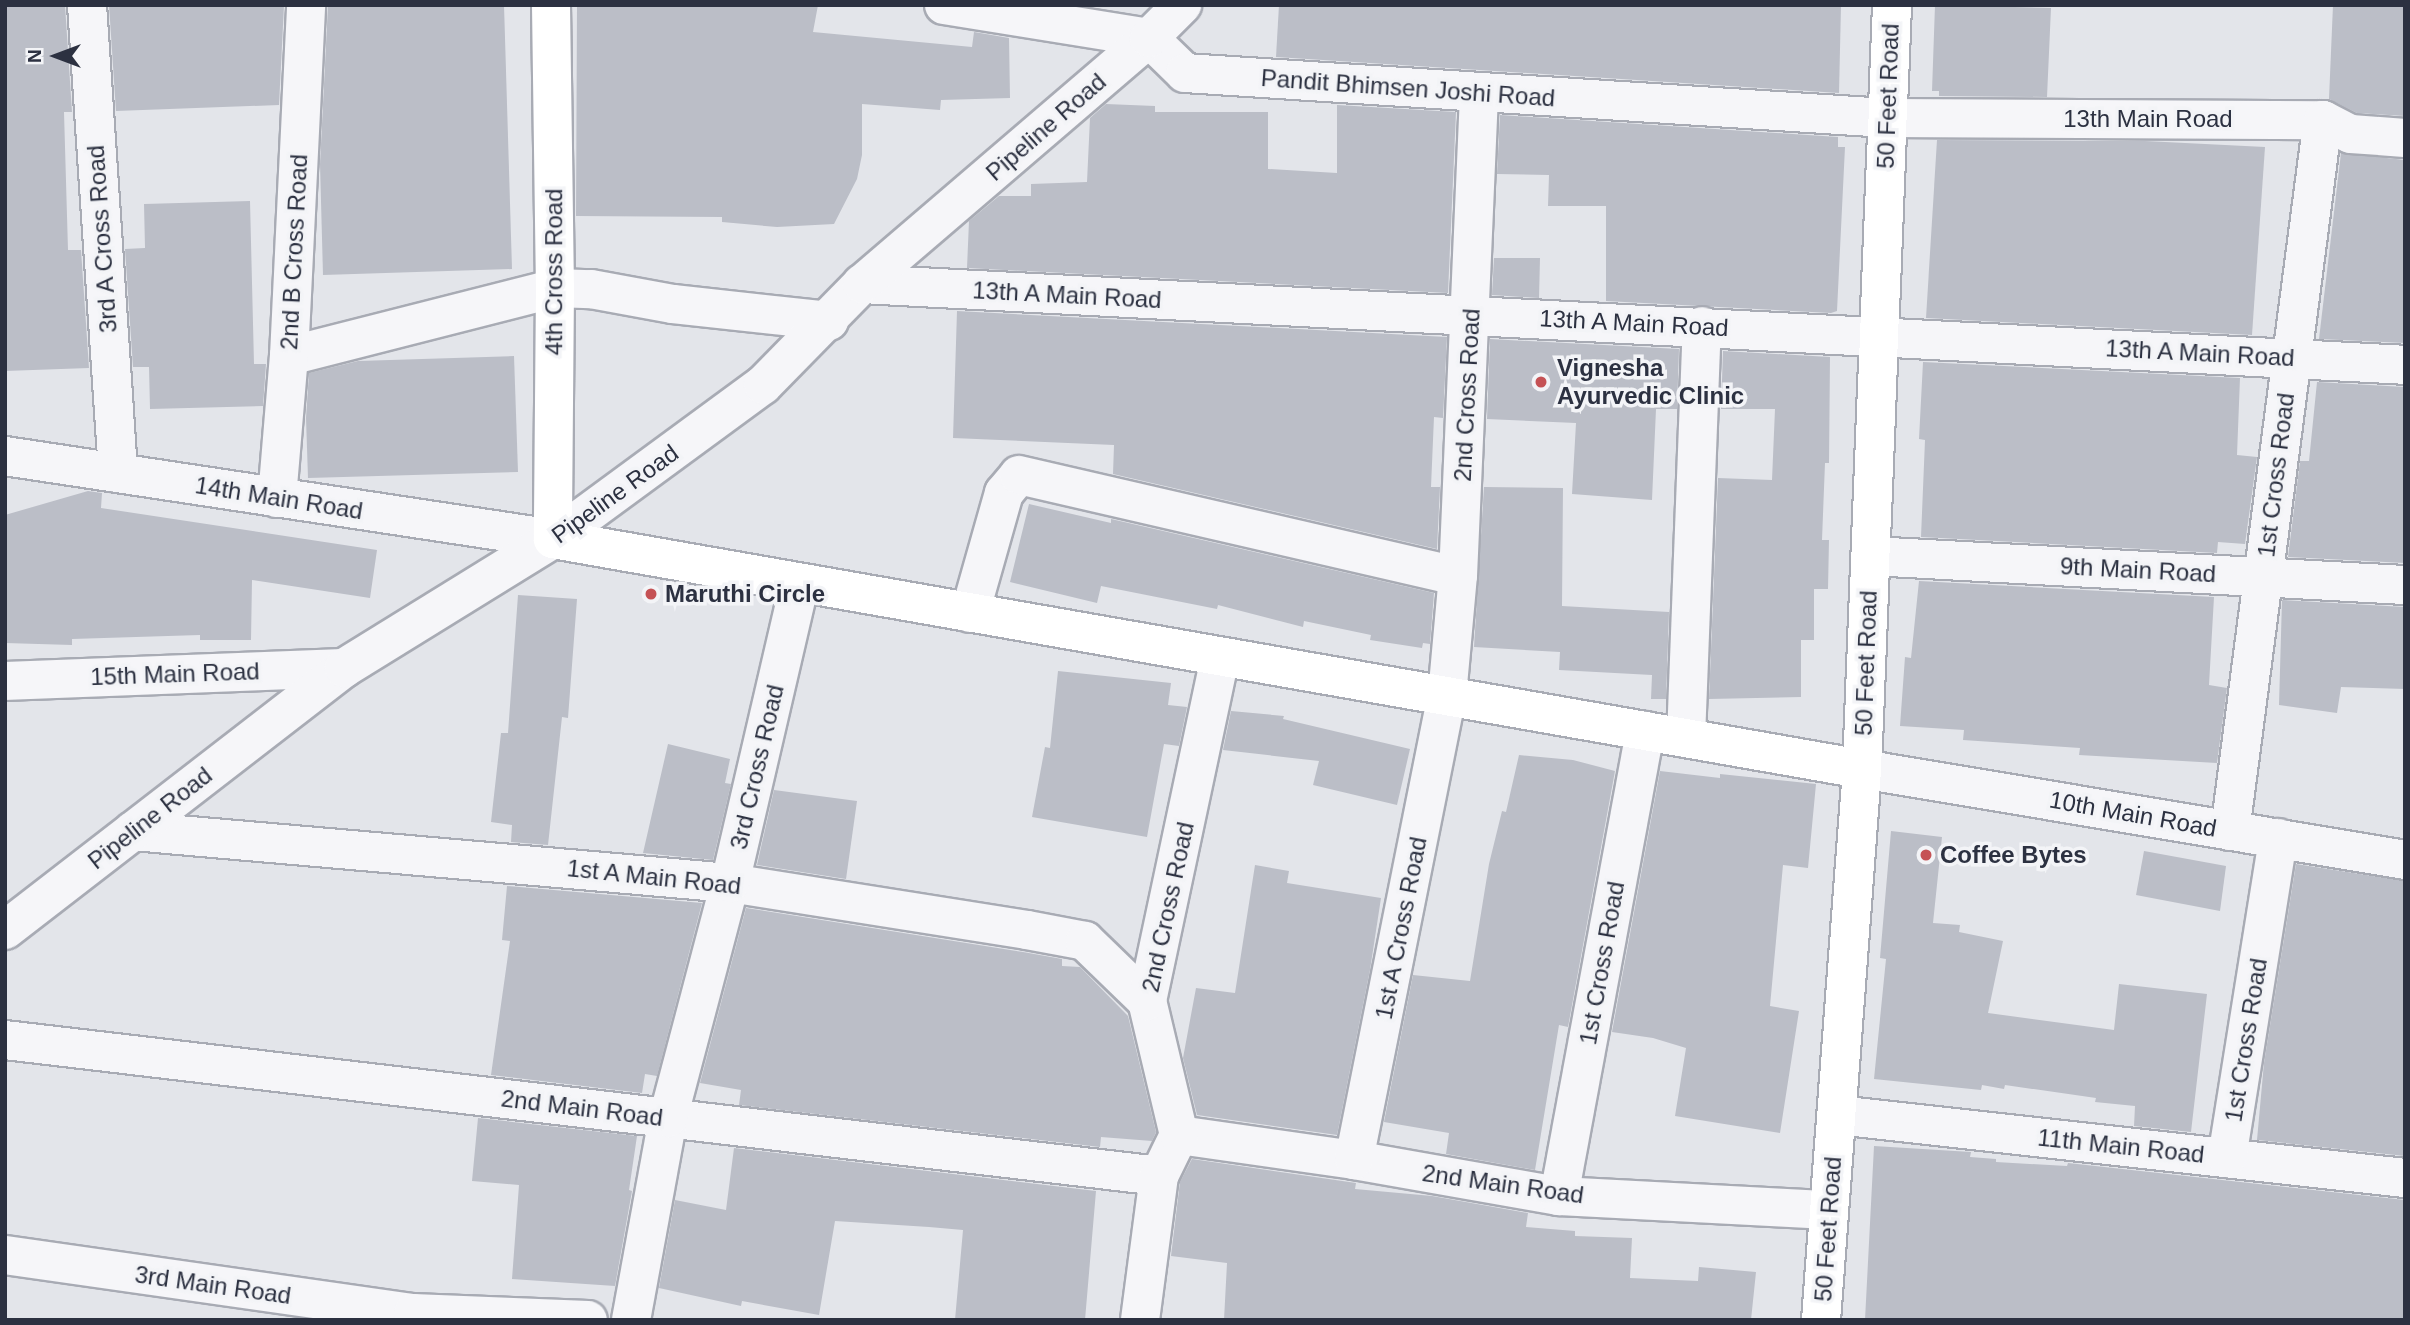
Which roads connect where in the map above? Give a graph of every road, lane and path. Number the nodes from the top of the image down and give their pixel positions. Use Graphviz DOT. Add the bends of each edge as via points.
graph roads {
  1 [pos="87,5"];
  2 [pos="306,5"];
  3 [pos="551,5"];
  4 [pos="944,5"];
  5 [pos="1182,5"];
  6 [pos="1892,5"];
  7 [pos="1149,38"];
  8 [pos="1479,93"];
  9 [pos="1887,118"];
  10 [pos="2323,120"];
  11 [pos="2405,138"];
  12 [pos="862,284"];
  13 [pos="555,288"];
  14 [pos="1472,316"];
  15 [pos="829,321"];
  16 [pos="1702,326"];
  17 [pos="1880,336"];
  18 [pos="289,356"];
  19 [pos="2291,358"];
  20 [pos="2405,365"];
  21 [pos="5,456"];
  22 [pos="118,473"];
  23 [pos="277,498"];
  24 [pos="553,539"];
  25 [pos="1871,556"];
  26 [pos="1458,576"];
  27 [pos="2263,577"];
  28 [pos="800,583"];
  29 [pos="2405,585"];
  30 [pos="970,612"];
  31 [pos="1220,657"];
  32 [pos="345,668"];
  33 [pos="5,681"];
  34 [pos="1447,696"];
  35 [pos="1645,731"];
  36 [pos="1686,738"];
  37 [pos="1862,769"];
  38 [pos="133,831"];
  39 [pos="2230,831"];
  40 [pos="2278,838"];
  41 [pos="2405,860"];
  42 [pos="730,883"];
  43 [pos="5,930"];
  44 [pos="1147,1001"];
  45 [pos="5,1040"];
  46 [pos="1837,1115"];
  47 [pos="668,1118"];
  48 [pos="1179,1135"];
  49 [pos="2227,1158"];
  50 [pos="1354,1160"];
  51 [pos="1159,1176"];
  52 [pos="2405,1178"];
  53 [pos="1559,1196"];
  54 [pos="1829,1210"];
  55 [pos="5,1255"];
  56 [pos="412,1317"];
  57 [pos="588,1320"];
  58 [pos="632,1320"];
  59 [pos="1140,1320"];
  60 [pos="1821,1320"];
  1 -- 22 [label="street, 3rd A Cross Road"];
  2 -- 18 [label="street, 2nd B Cross Road"];
  3 -- 13 [label="main road, 4th Cross Road"];
  4 -- 7 [label="street"];
  5 -- 7 [label="street, Pipeline Road"];
  6 -- 9 [label="main road, 50 Feet Road"];
  7 -- 8 [label="street, Pandit Bhimsen Joshi Road" via="1185,73"];
  7 -- 12 [label="street, Pipeline Road"];
  8 -- 9 [label="street, Pandit Bhimsen Joshi Road"];
  8 -- 14 [label="street, 2nd Cross Road"];
  9 -- 10 [label="street, 13th Main Road"];
  9 -- 17 [label="main road, 50 Feet Road"];
  10 -- 11 [label="street, 13th Main Road" via="2351,134"];
  10 -- 19 [label="street, 1st Cross Road"];
  12 -- 14 [label="street, 13th A Main Road"];
  12 -- 15 [label="street, Pipeline Road"];
  13 -- 15 [label="street"];
  13 -- 18 [label="street"];
  13 -- 24 [label="main road, 4th Cross Road"];
  14 -- 16 [label="street, 13th A Main Road"];
  14 -- 26 [label="street, 2nd Cross Road"];
  15 -- 24 [label="street, Pipeline Road" via="763,385"];
  16 -- 17 [label="street, 13th A Main Road"];
  16 -- 36 [label="street"];
  17 -- 19 [label="street, 13th A Main Road"];
  17 -- 25 [label="main road, 50 Feet Road"];
  18 -- 23 [label="street, 2nd B Cross Road"];
  19 -- 20 [label="street, 13th A Main Road"];
  19 -- 27 [label="street, 1st Cross Road"];
  21 -- 22 [label="street, 14th Main Road"];
  22 -- 23 [label="street, 14th Main Road"];
  23 -- 24 [label="street, 14th Main Road"];
  24 -- 28 [label="main road"];
  24 -- 32 [label="street, Pipeline Road"];
  25 -- 27 [label="street, 9th Main Road"];
  25 -- 37 [label="main road, 50 Feet Road"];
  26 -- 30 [label="street" via="1018,475 1004,493"];
  26 -- 34 [label="street, 2nd Cross Road"];
  27 -- 29 [label="street, 9th Main Road"];
  27 -- 39 [label="street, 1st Cross Road"];
  28 -- 30 [label="main road"];
  28 -- 42 [label="street, 3rd Cross Road"];
  30 -- 31 [label="main road"];
  31 -- 34 [label="main road"];
  31 -- 44 [label="street, 2nd Cross Road"];
  32 -- 33 [label="street, 15th Main Road"];
  32 -- 38 [label="street, Pipeline Road"];
  34 -- 35 [label="main road"];
  34 -- 50 [label="street, 1st A Cross Road"];
  35 -- 36 [label="main road"];
  35 -- 53 [label="street, 1st Cross Road"];
  36 -- 37 [label="main road"];
  37 -- 39 [label="street, 10th Main Road"];
  37 -- 46 [label="main road, 50 Feet Road"];
  38 -- 42 [label="street, 1st A Main Road"];
  38 -- 43 [label="street, Pipeline Road"];
  39 -- 40 [label="street, 10th Main Road"];
  40 -- 41 [label="street, 10th Main Road"];
  40 -- 49 [label="street, 1st Cross Road"];
  42 -- 44 [label="street, 1st A Main Road" via="1085,941"];
  42 -- 47 [label="street, 3rd Cross Road"];
  44 -- 48 [label="street, 2nd Cross Road"];
  45 -- 47 [label="street, 2nd Main Road"];
  46 -- 49 [label="street, 11th Main Road"];
  46 -- 54 [label="main road, 50 Feet Road"];
  47 -- 51 [label="street, 2nd Main Road"];
  47 -- 58 [label="street, 3rd Cross Road"];
  48 -- 50 [label="street, 2nd Main Road"];
  48 -- 51 [label="street"];
  49 -- 52 [label="street, 11th Main Road"];
  50 -- 53 [label="street, 2nd Main Road"];
  51 -- 59 [label="street"];
  53 -- 54 [label="street, 2nd Main Road"];
  54 -- 60 [label="main road, 50 Feet Road"];
  55 -- 56 [label="street, 3rd Main Road"];
  56 -- 57 [label="street, 3rd Main Road"];
}
